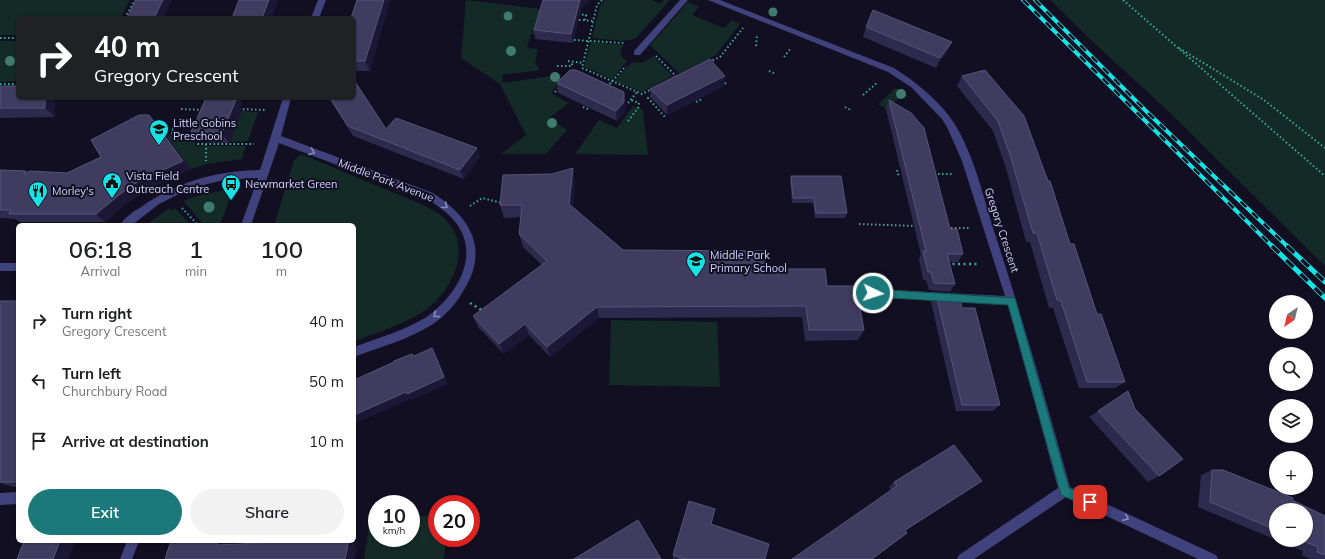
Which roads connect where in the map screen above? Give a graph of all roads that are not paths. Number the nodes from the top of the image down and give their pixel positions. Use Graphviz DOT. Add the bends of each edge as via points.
graph roads {
  1 [pos="322,0"];
  2 [pos="684,0"];
  3 [pos="712,0"];
  4 [pos="316,16"];
  5 [pos="637,53"];
  6 [pos="286,100"];
  7 [pos="276,138"];
  8 [pos="263,174"];
  9 [pos="127,223"];
  10 [pos="247,223"];
  11 [pos="0,267"];
  12 [pos="16,267"];
  13 [pos="873,293"];
  14 [pos="1012,301"];
  15 [pos="356,351"];
  16 [pos="1065,492"];
  17 [pos="16,498"];
  18 [pos="0,499"];
  19 [pos="131,543"];
  20 [pos="126,559"];
  21 [pos="963,559"];
  22 [pos="1212,559"];
  1 -- 4 [label="street"];
  2 -- 5 [label="street"];
  3 -- 14 [label="street, Gregory Crescent" via="881,65 901,76 927,97 951,126 967,161"];
  6 -- 7 [label="street"];
  7 -- 8 [label="street"];
  7 -- 15 [label="street, Middle Park Avenue, one-way" via="430,196 450,209 463,224 472,247 468,274 456,294 438,314 424,323"];
  8 -- 9 [label="street" via="230,175 189,184 150,204"];
  8 -- 10 [label="street"];
  11 -- 12 [label="street"];
  13 -- 14 [label="street"];
  14 -- 16 [label="street, Gregory Crescent"];
  16 -- 21 [label="street"];
  16 -- 22 [label="street, one-way"];
  17 -- 18 [label="street"];
  19 -- 20 [label="street"];
}
